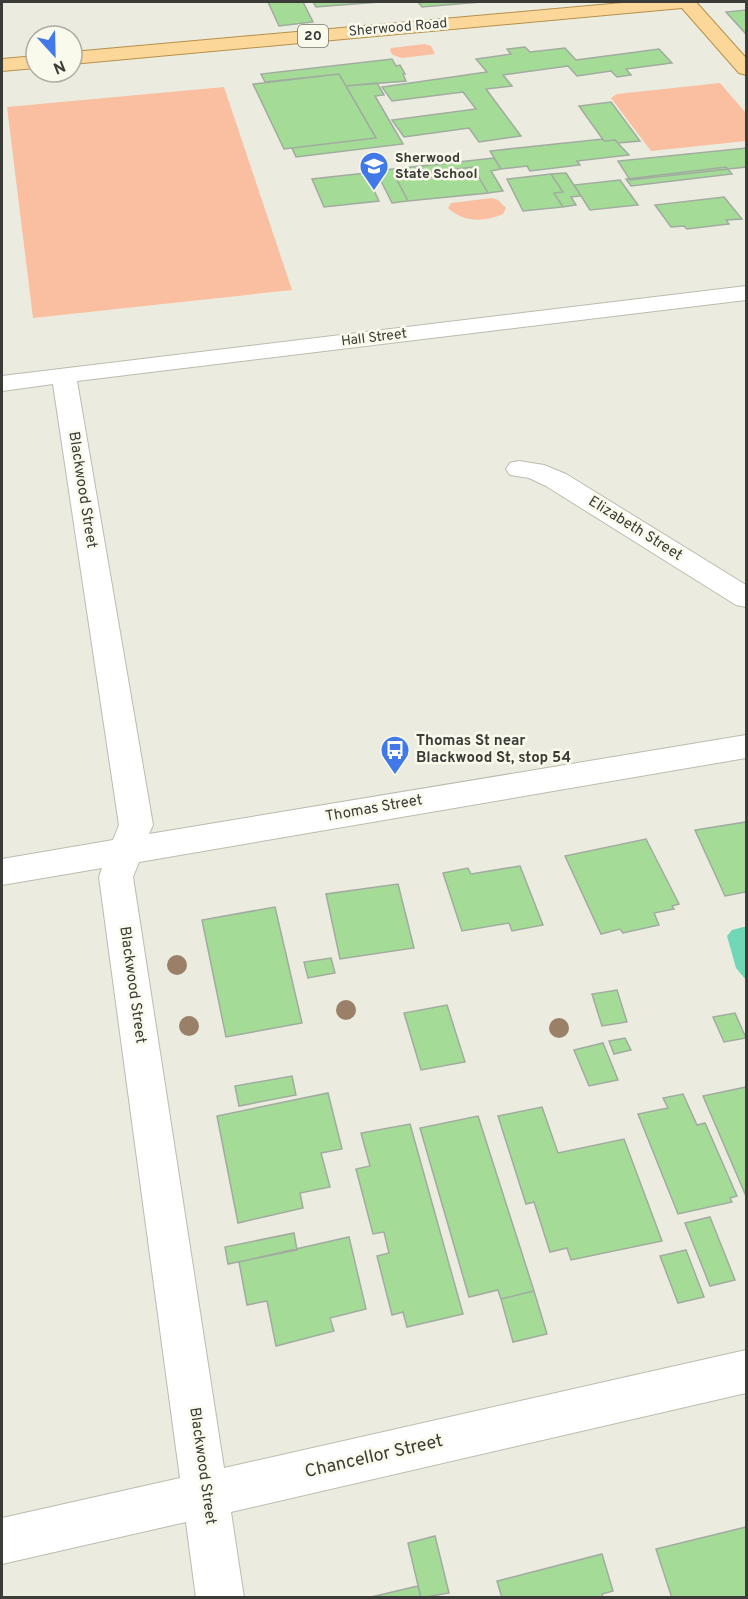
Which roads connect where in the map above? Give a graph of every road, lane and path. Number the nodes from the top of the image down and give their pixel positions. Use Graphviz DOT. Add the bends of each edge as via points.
graph roads {
  1 [pos="688,2"];
  2 [pos="613,5"];
  3 [pos="84,57"];
  4 [pos="24,63"];
  5 [pos="2,65"];
  6 [pos="747,69"];
  7 [pos="747,293"];
  8 [pos="64,376"];
  9 [pos="2,383"];
  10 [pos="519,469"];
  11 [pos="747,598"];
  12 [pos="747,746"];
  13 [pos="127,851"];
  14 [pos="2,872"];
  15 [pos="747,1372"];
  16 [pos="206,1494"];
  17 [pos="2,1541"];
  18 [pos="220,1598"];
  1 -- 2 [label="main road, Sherwood Road / 20"];
  1 -- 6 [label="main road, 20"];
  2 -- 3 [label="main road, Sherwood Road / 20"];
  4 -- 5 [label="main road"];
  7 -- 8 [label="street, Hall Street"];
  8 -- 9 [label="street, Hall Street"];
  8 -- 13 [label="street, Blackwood Street" via="136,825"];
  10 -- 11 [label="street, Elizabeth Street" via="556,480"];
  12 -- 13 [label="street, Thomas Street"];
  13 -- 14 [label="street, Thomas Street"];
  13 -- 16 [label="street, Blackwood Street" via="116,877"];
  15 -- 16 [label="street, Chancellor Street"];
  16 -- 17 [label="street, Chancellor Street"];
  16 -- 18 [label="street, Blackwood Street"];
}
